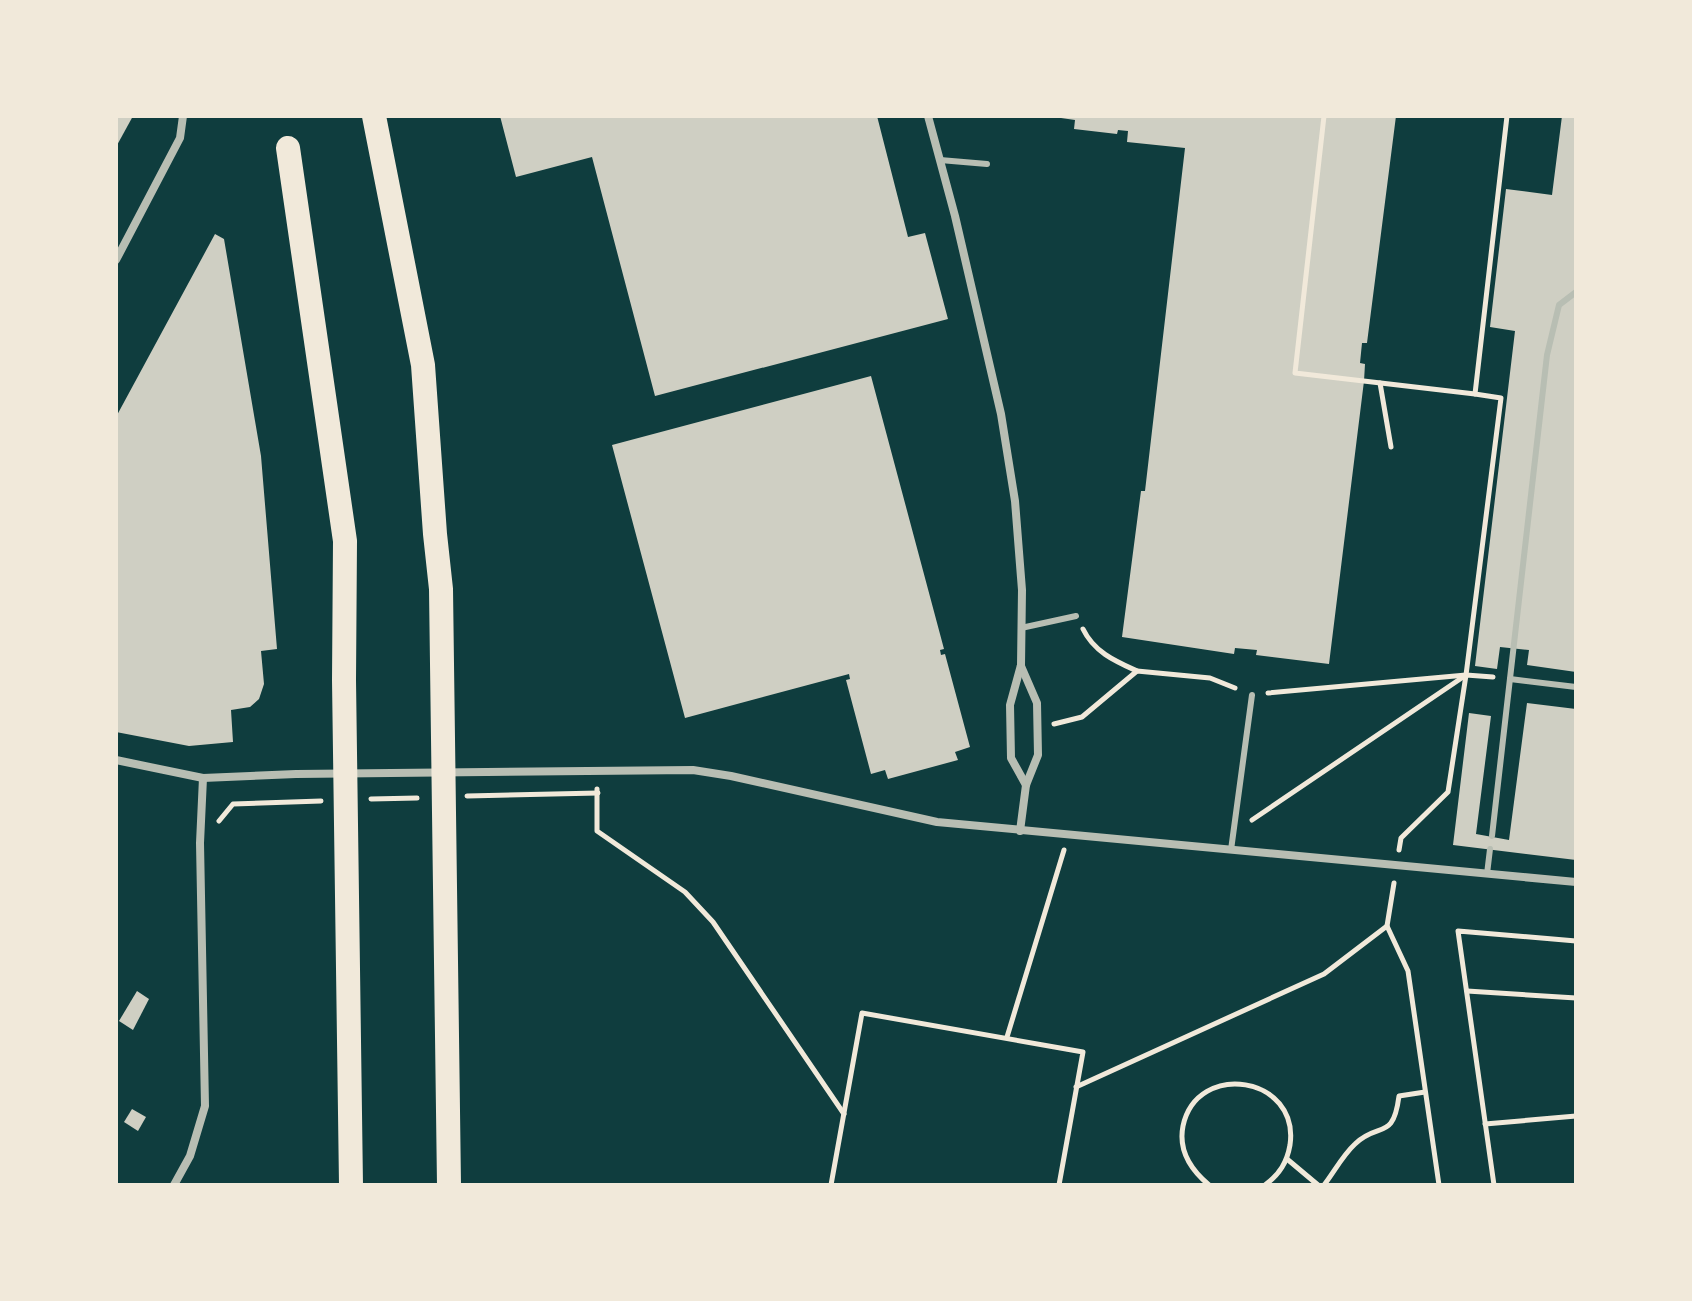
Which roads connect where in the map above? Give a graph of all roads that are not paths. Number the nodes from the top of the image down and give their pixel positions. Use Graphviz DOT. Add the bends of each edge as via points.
graph roads {
  1 [pos="183,116"];
  2 [pos="374,116"];
  3 [pos="928,116"];
  4 [pos="288,148"];
  5 [pos="940,160"];
  6 [pos="987,164"];
  7 [pos="116,260"];
  8 [pos="1576,292"];
  9 [pos="1076,616"];
  10 [pos="1021,628"];
  11 [pos="1021,665"];
  12 [pos="1510,679"];
  13 [pos="1576,687"];
  14 [pos="1252,695"];
  15 [pos="116,760"];
  16 [pos="203,778"];
  17 [pos="1026,785"];
  18 [pos="1020,831"];
  19 [pos="1492,836"];
  20 [pos="1490,849"];
  21 [pos="1231,850"];
  22 [pos="1487,874"];
  23 [pos="1576,882"];
  24 [pos="174,1185"];
  25 [pos="351,1185"];
  26 [pos="449,1185"];
  1 -- 7 [label="street" via="180,138"];
  2 -- 26 [label="highway" via="423,365 441,589"];
  3 -- 5 [label="street"];
  4 -- 25 [label="highway" via="345,541"];
  5 -- 6 [label="lane"];
  5 -- 10 [label="street" via="1001,414 1015,501"];
  8 -- 12 [label="lane" via="1559,305 1547,355"];
  9 -- 10 [label="lane"];
  10 -- 11 [label="street"];
  11 -- 17 [label="street" via="1010,705 1011,758"];
  11 -- 17 [label="street" via="1037,703 1038,755"];
  12 -- 13 [label="lane"];
  12 -- 19 [label="lane"];
  14 -- 21 [label="lane"];
  15 -- 16 [label="street"];
  16 -- 18 [label="street" via="693,770 937,822"];
  16 -- 24 [label="street" via="205,1106 190,1156"];
  17 -- 18 [label="street"];
  18 -- 21 [label="street"];
  20 -- 22 [label="lane"];
  21 -- 22 [label="street"];
  22 -- 23 [label="street"];
}
